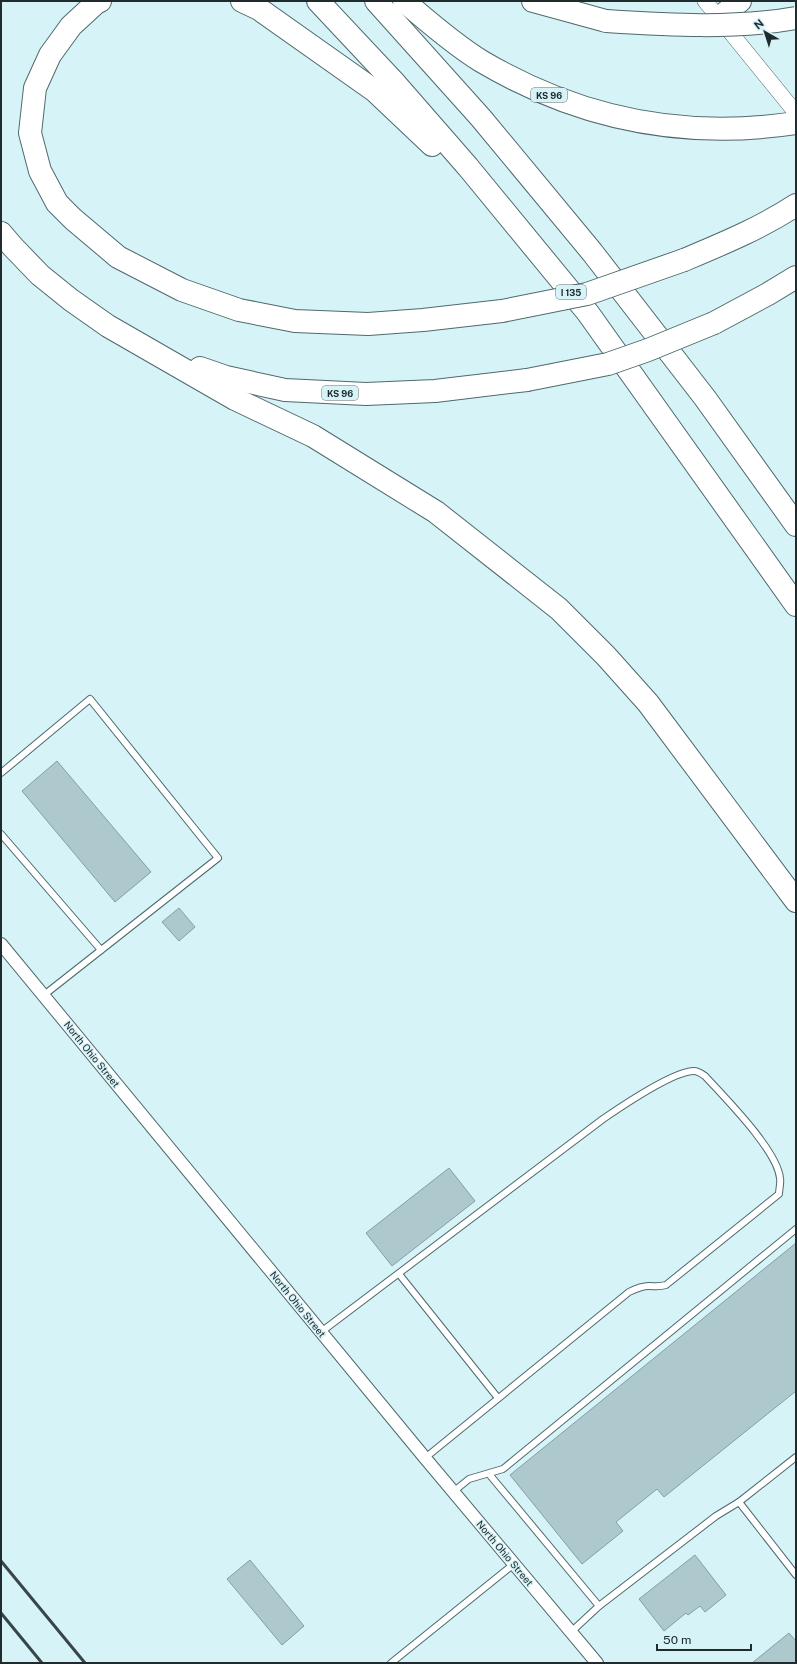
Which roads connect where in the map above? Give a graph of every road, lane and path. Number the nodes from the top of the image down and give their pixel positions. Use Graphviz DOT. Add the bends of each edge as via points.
graph roads {
  1 [pos="100,1"];
  2 [pos="242,1"];
  3 [pos="318,1"];
  4 [pos="376,1"];
  5 [pos="404,1"];
  6 [pos="534,1"];
  7 [pos="705,1"];
  8 [pos="740,1"];
  9 [pos="719,18"];
  10 [pos="796,18"];
  11 [pos="796,113"];
  12 [pos="796,123"];
  13 [pos="790,209"];
  14 [pos="1,233"];
  15 [pos="533,245"];
  16 [pos="796,277"];
  17 [pos="158,353"];
  18 [pos="793,520"];
  19 [pos="796,605"];
  20 [pos="1,773"];
  21 [pos="1,834"];
  22 [pos="796,900"];
  23 [pos="1,944"];
  24 [pos="101,950"];
  25 [pos="44,995"];
  26 [pos="796,1229"];
  27 [pos="399,1274"];
  28 [pos="321,1332"];
  29 [pos="498,1398"];
  30 [pos="796,1457"];
  31 [pos="425,1458"];
  32 [pos="489,1474"];
  33 [pos="453,1492"];
  34 [pos="739,1502"];
  35 [pos="514,1564"];
  36 [pos="796,1575"];
  37 [pos="599,1606"];
  38 [pos="571,1632"];
  39 [pos="391,1663"];
  40 [pos="597,1663"];
  1 -- 13 [label="highway, bridge" via="71,26 50,55 35,88 30,132 40,171 58,203 118,257 182,290 239,310 295,321 368,324 502,311 587,294 684,260 730,241"];
  2 -- 15 [label="highway" via="259,9 375,91"];
  3 -- 15 [label="highway, I 135" via="393,81"];
  4 -- 18 [label="highway" via="481,118 592,252 705,398"];
  5 -- 12 [label="highway, KS 96" via="480,60 538,91 589,110 642,122 719,130"];
  6 -- 10 [label="highway, bridge" via="606,21 683,26 773,22"];
  7 -- 9 [label="street"];
  8 -- 9 [label="highway"];
  9 -- 11 [label="street"];
  14 -- 17 [label="highway, KS 96" via="40,275 71,300 108,326"];
  15 -- 19 [label="highway, I 135" via="588,313"];
  16 -- 17 [label="highway, KS 96, bridge" via="714,323 608,364 527,380 435,391 366,394 285,390 226,377"];
  17 -- 22 [label="highway" via="235,399 313,436 436,512 558,609 606,656 648,703"];
  20 -- 24 [label="lane" via="90,700 218,858"];
  21 -- 24 [label="lane"];
  23 -- 25 [label="street, North Ohio Street"];
  24 -- 25 [label="lane"];
  25 -- 28 [label="street, North Ohio Street"];
  26 -- 32 [label="lane" via="503,1469"];
  27 -- 28 [label="lane"];
  27 -- 29 [label="lane"];
  27 -- 29 [label="lane" via="603,1119 679,1073 696,1070 705,1076 764,1144 778,1169 778,1194 666,1285 658,1288 649,1286 629,1292"];
  28 -- 31 [label="street, North Ohio Street"];
  29 -- 31 [label="lane"];
  30 -- 34 [label="lane"];
  31 -- 33 [label="street, North Ohio Street"];
  32 -- 33 [label="lane" via="469,1479"];
  32 -- 37 [label="lane"];
  33 -- 35 [label="street, North Ohio Street"];
  34 -- 36 [label="lane"];
  34 -- 37 [label="lane" via="716,1516"];
  35 -- 38 [label="street, North Ohio Street"];
  35 -- 39 [label="lane"];
  37 -- 38 [label="lane"];
  38 -- 40 [label="street, North Ohio Street"];
}
